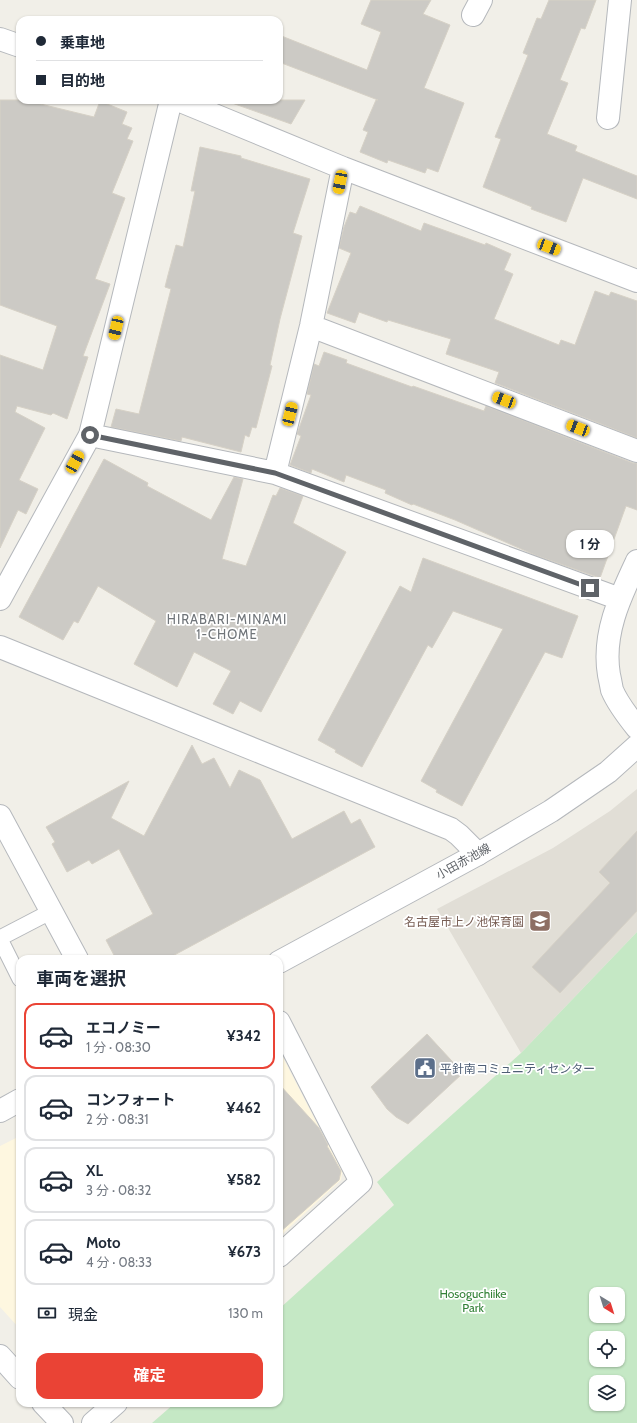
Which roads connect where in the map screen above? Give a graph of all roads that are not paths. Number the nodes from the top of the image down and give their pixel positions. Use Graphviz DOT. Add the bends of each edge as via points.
graph roads {
  1 [pos="620,0"];
  2 [pos="0,39"];
  3 [pos="16,45"];
  4 [pos="170,104"];
  5 [pos="188,104"];
  6 [pos="608,118"];
  7 [pos="343,168"];
  8 [pos="637,281"];
  9 [pos="311,326"];
  10 [pos="90,435"];
  11 [pos="637,451"];
  12 [pos="275,473"];
  13 [pos="637,561"];
  14 [pos="620,598"];
  15 [pos="0,599"];
  16 [pos="0,647"];
  17 [pos="637,728"];
  18 [pos="637,746"];
  19 [pos="0,816"];
  20 [pos="478,854"];
  21 [pos="52,911"];
  22 [pos="0,938"];
  23 [pos="76,955"];
  24 [pos="4,958"];
  25 [pos="283,960"];
  26 [pos="16,974"];
  27 [pos="283,1030"];
  28 [pos="16,1102"];
  29 [pos="0,1111"];
  30 [pos="283,1252"];
  31 [pos="0,1356"];
  32 [pos="16,1374"];
  33 [pos="47,1407"];
  34 [pos="111,1407"];
  35 [pos="62,1423"];
  36 [pos="93,1423"];
  1 -- 6 [label="street"];
  2 -- 3 [label="street"];
  4 -- 10 [label="street"];
  5 -- 7 [label="street"];
  7 -- 8 [label="street"];
  7 -- 9 [label="street"];
  9 -- 11 [label="street"];
  9 -- 12 [label="street"];
  10 -- 12 [label="street"];
  10 -- 15 [label="street"];
  12 -- 14 [label="street"];
  13 -- 14 [label="street"];
  14 -- 17 [label="street" via="609,634 607,660 612,689"];
  16 -- 20 [label="street" via="451,829"];
  18 -- 20 [label="street, 小田赤池線" via="608,772 551,811"];
  19 -- 21 [label="street"];
  20 -- 25 [label="street, 小田赤池線"];
  21 -- 22 [label="lane"];
  21 -- 23 [label="street"];
  22 -- 24 [label="lane"];
  24 -- 26 [label="lane"];
  27 -- 30 [label="street" via="361,1182"];
  28 -- 29 [label="street"];
  31 -- 32 [label="street"];
  33 -- 35 [label="street"];
  34 -- 36 [label="street"];
}
